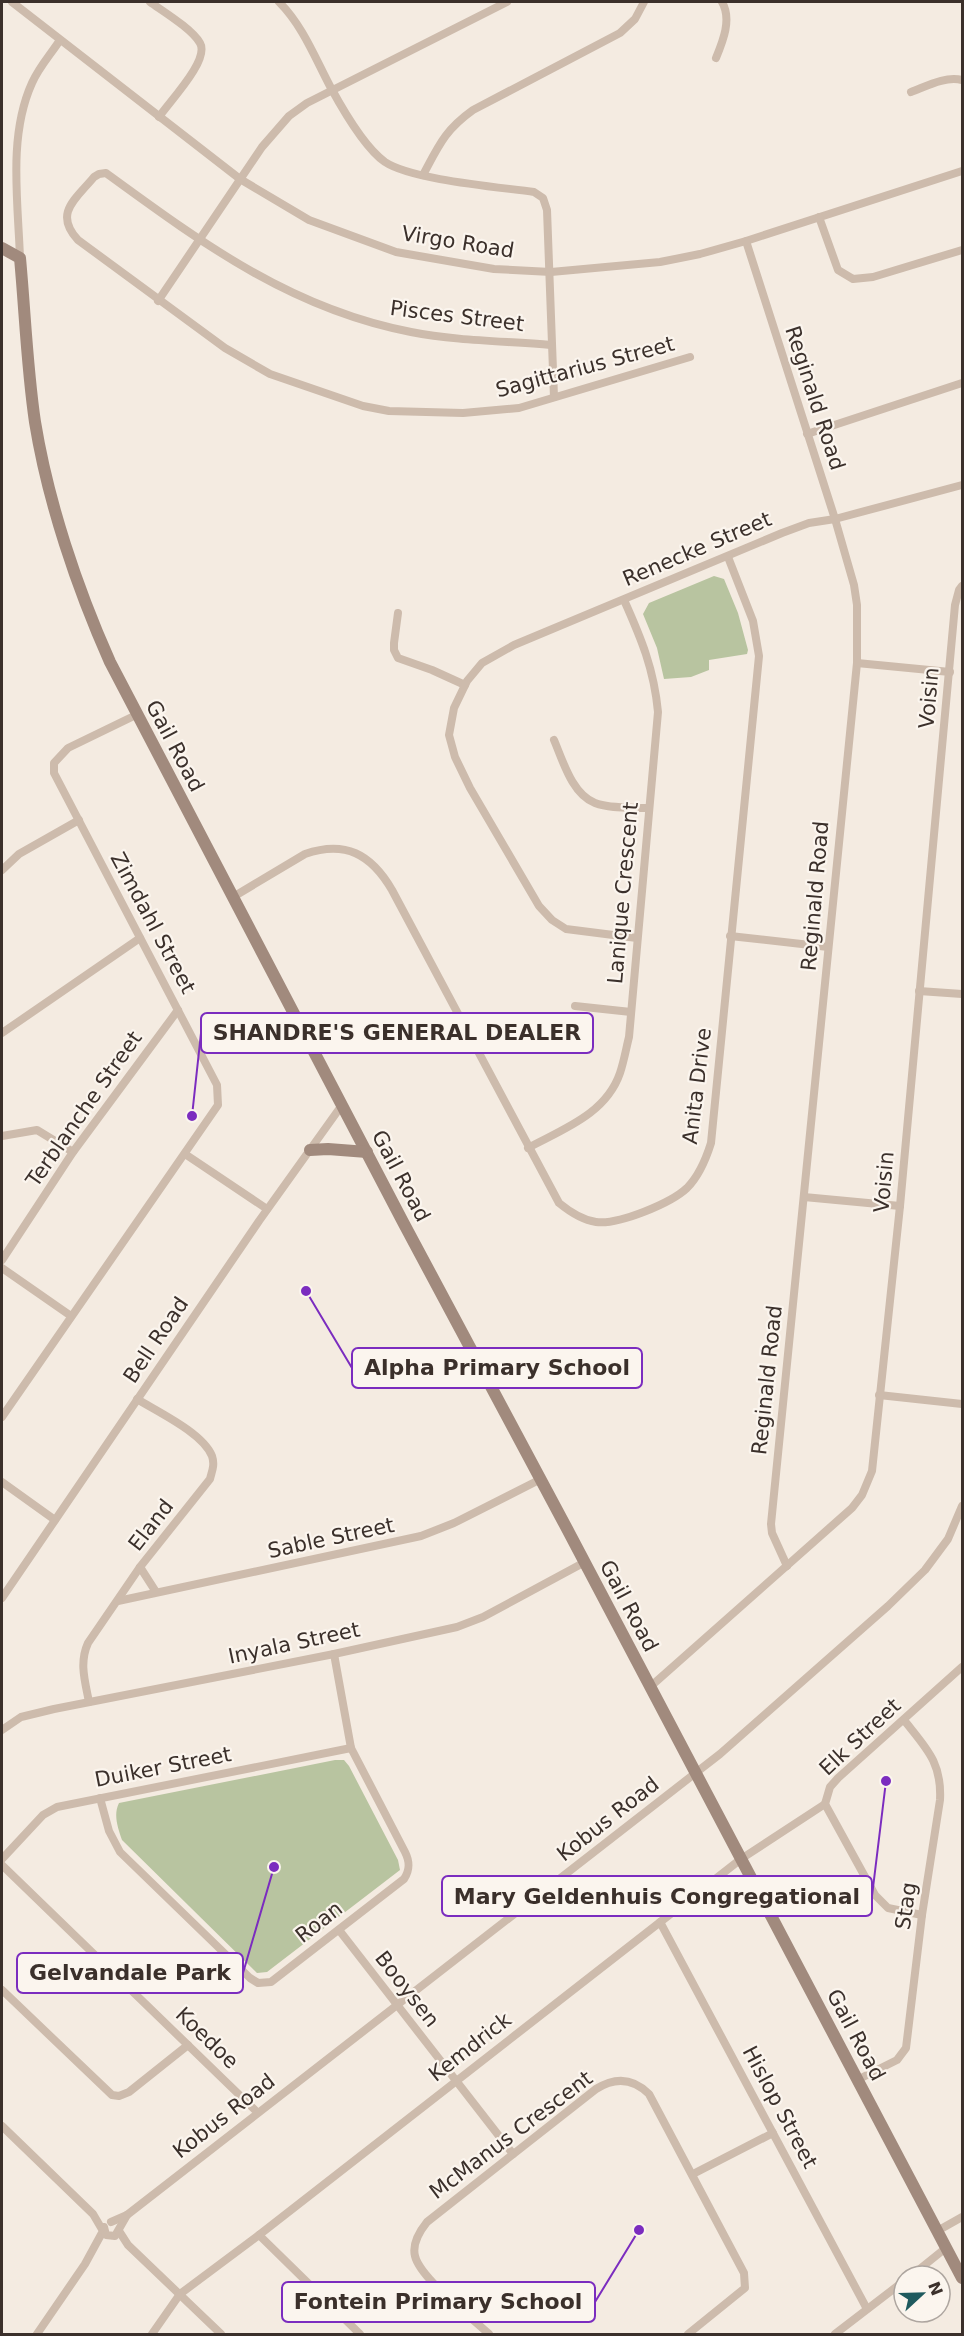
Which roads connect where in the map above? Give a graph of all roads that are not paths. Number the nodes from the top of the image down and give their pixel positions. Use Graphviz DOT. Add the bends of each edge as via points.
graph roads {
  1 [pos="12,2"];
  2 [pos="150,2"];
  3 [pos="279,2"];
  4 [pos="507,2"];
  5 [pos="644,2"];
  6 [pos="722,2"];
  7 [pos="60,40"];
  8 [pos="716,58"];
  9 [pos="963,80"];
  10 [pos="332,90"];
  11 [pos="911,92"];
  12 [pos="159,117"];
  13 [pos="963,171"];
  14 [pos="423,175"];
  15 [pos="240,179"];
  16 [pos="819,217"];
  17 [pos="198,240"];
  18 [pos="746,241"];
  19 [pos="2,248"];
  20 [pos="963,250"];
  21 [pos="20,258"];
  22 [pos="551,272"];
  23 [pos="158,301"];
  24 [pos="551,345"];
  25 [pos="690,357"];
  26 [pos="963,383"];
  27 [pos="554,397"];
  28 [pos="807,434"];
  29 [pos="963,485"];
  30 [pos="836,519"];
  31 [pos="729,557"];
  32 [pos="963,586"];
  33 [pos="624,600"];
  34 [pos="398,613"];
  35 [pos="857,663"];
  36 [pos="950,672"];
  37 [pos="465,686"];
  38 [pos="136,715"];
  39 [pos="554,740"];
  40 [pos="647,808"];
  41 [pos="79,820"];
  42 [pos="2,870"];
  43 [pos="233,897"];
  44 [pos="730,936"];
  45 [pos="140,938"];
  46 [pos="637,938"];
  47 [pos="828,947"];
  48 [pos="919,991"];
  49 [pos="963,994"];
  50 [pos="575,1006"];
  51 [pos="178,1010"];
  52 [pos="631,1012"];
  53 [pos="2,1033"];
  54 [pos="342,1105"];
  55 [pos="2,1136"];
  56 [pos="528,1148"];
  57 [pos="310,1150"];
  58 [pos="73,1152"];
  59 [pos="367,1152"];
  60 [pos="185,1154"];
  61 [pos="804,1197"];
  62 [pos="900,1206"];
  63 [pos="267,1209"];
  64 [pos="2,1260"];
  65 [pos="2,1268"];
  66 [pos="71,1316"];
  67 [pos="879,1395"];
  68 [pos="137,1398"];
  69 [pos="963,1404"];
  70 [pos="2,1417"];
  71 [pos="540,1479"];
  72 [pos="2,1482"];
  73 [pos="963,1506"];
  74 [pos="55,1520"];
  75 [pos="585,1562"];
  76 [pos="787,1566"];
  77 [pos="140,1567"];
  78 [pos="156,1592"];
  79 [pos="2,1598"];
  80 [pos="118,1600"];
  81 [pos="334,1654"];
  82 [pos="963,1667"];
  83 [pos="650,1687"];
  84 [pos="89,1701"];
  85 [pos="904,1720"];
  86 [pos="2,1730"];
  87 [pos="351,1748"];
  88 [pos="696,1774"];
  89 [pos="100,1798"];
  90 [pos="825,1804"];
  91 [pos="2,1859"];
  92 [pos="741,1859"];
  93 [pos="2,1865"];
  94 [pos="922,1915"];
  95 [pos="660,1922"];
  96 [pos="339,1930"];
  97 [pos="2,1990"];
  98 [pos="398,2006"];
  99 [pos="188,2045"];
  100 [pos="857,2080"];
  101 [pos="455,2082"];
  102 [pos="257,2112"];
  103 [pos="2,2127"];
  104 [pos="772,2133"];
  105 [pos="513,2154"];
  106 [pos="693,2174"];
  107 [pos="963,2217"];
  108 [pos="112,2230"];
  109 [pos="939,2230"];
  110 [pos="259,2235"];
  111 [pos="947,2247"];
  112 [pos="925,2264"];
  113 [pos="963,2278"];
  114 [pos="892,2290"];
  115 [pos="180,2294"];
  116 [pos="867,2309"];
  117 [pos="37,2334"];
  118 [pos="152,2334"];
  119 [pos="221,2334"];
  120 [pos="360,2334"];
  121 [pos="487,2334"];
  122 [pos="688,2334"];
  123 [pos="835,2334"];
  1 -- 7 [label="street, Virgo Road"];
  2 -- 12 [label="street" via="194,35 202,50 198,64"];
  3 -- 10 [label="street" via="291,13"];
  4 -- 10 [label="street"];
  5 -- 14 [label="street" via="635,19 620,33 458,121 441,140"];
  6 -- 8 [label="street" via="726,24"];
  7 -- 12 [label="street, Virgo Road"];
  7 -- 21 [label="street, Gail Road" via="33,82 22,115 17,181"];
  9 -- 11 [label="street" via="938,82"];
  10 -- 14 [label="street" via="378,156"];
  10 -- 15 [label="street" via="289,116"];
  12 -- 15 [label="street, Virgo Road"];
  13 -- 16 [label="street, Virgo Road"];
  14 -- 22 [label="street" via="540,195 547,210"];
  15 -- 17 [label="street"];
  15 -- 22 [label="street, Virgo Road" via="309,220 396,252 494,269"];
  16 -- 18 [label="street, Virgo Road"];
  16 -- 20 [label="street" via="838,270 853,279 873,277"];
  17 -- 23 [label="street"];
  17 -- 23 [label="street, Sagittarius Street" via="106,173 94,177 71,204 65,220 70,232"];
  17 -- 24 [label="street, Pisces Street" via="262,278 346,315 410,332"];
  18 -- 22 [label="street, Virgo Road" via="660,262"];
  18 -- 28 [label="street, Reginald Road"];
  19 -- 21 [label="street"];
  21 -- 38 [label="street, Gail Road" via="35,421 46,471 92,623"];
  22 -- 24 [label="street"];
  23 -- 27 [label="street, Sagittarius Street" via="270,374 363,406 408,412 500,411"];
  24 -- 27 [label="street"];
  25 -- 27 [label="street, Sagittarius Street"];
  26 -- 28 [label="street"];
  28 -- 30 [label="street, Reginald Road"];
  29 -- 30 [label="street, Renecke Street"];
  30 -- 31 [label="street, Renecke Street" via="809,523"];
  30 -- 35 [label="street, Reginald Road" via="857,605"];
  31 -- 33 [label="street, Renecke Street"];
  31 -- 44 [label="street, Anita Drive" via="753,621 759,656"];
  32 -- 36 [label="street, Voisin" via="955,605"];
  33 -- 37 [label="street, Renecke Street" via="490,657"];
  33 -- 40 [label="street, Lanique Crescent" via="648,656 656,689 658,712"];
  34 -- 37 [label="street" via="394,643 398,658"];
  35 -- 36 [label="street"];
  35 -- 47 [label="street, Reginald Road"];
  36 -- 48 [label="street, Voisin"];
  37 -- 46 [label="street, Renecke Street" via="454,708 449,735 455,758 539,906 566,929"];
  38 -- 41 [label="street, Zimdahl Street" via="68,748 54,763 58,783"];
  38 -- 43 [label="street, Gail Road"];
  39 -- 40 [label="street" via="568,772 586,798 610,806"];
  40 -- 46 [label="street, Lanique Crescent"];
  41 -- 42 [label="street" via="19,854"];
  41 -- 45 [label="street, Zimdahl Street"];
  43 -- 54 [label="street, Gail Road"];
  43 -- 56 [label="street, Anita Drive" via="317,850 345,850 371,862 392,890"];
  44 -- 47 [label="street"];
  44 -- 56 [label="street, Anita Drive" via="711,1143 705,1161 688,1187 647,1210 596,1222 559,1203"];
  45 -- 51 [label="street, Zimdahl Street"];
  45 -- 53 [label="street"];
  46 -- 52 [label="street, Lanique Crescent"];
  47 -- 61 [label="street, Reginald Road"];
  48 -- 49 [label="street"];
  48 -- 62 [label="street, Voisin"];
  50 -- 52 [label="street"];
  51 -- 58 [label="street, Terblanche Street"];
  51 -- 60 [label="street, Zimdahl Street" via="219,1095 218,1105"];
  52 -- 56 [label="street, Lanique Crescent" via="620,1074 611,1092 592,1113"];
  54 -- 57 [label="street, Bell Road"];
  54 -- 59 [label="street, Gail Road"];
  55 -- 58 [label="street" via="37,1130"];
  57 -- 59 [label="street"];
  57 -- 63 [label="street, Bell Road"];
  58 -- 64 [label="street, Terblanche Street"];
  59 -- 71 [label="street, Gail Road"];
  60 -- 63 [label="street"];
  60 -- 66 [label="street, Zimdahl Street"];
  61 -- 62 [label="street"];
  61 -- 76 [label="street, Reginald Road" via="771,1524"];
  62 -- 67 [label="street, Voisin"];
  63 -- 68 [label="street, Bell Road"];
  65 -- 66 [label="street"];
  66 -- 70 [label="street, Zimdahl Street"];
  67 -- 69 [label="street"];
  67 -- 76 [label="street, Voisin" via="872,1471 862,1495"];
  68 -- 74 [label="street, Bell Road"];
  68 -- 77 [label="street, Eland" via="196,1436 207,1447 214,1463 210,1479"];
  71 -- 75 [label="street, Gail Road"];
  71 -- 78 [label="street, Sable Street" via="435,1532"];
  72 -- 74 [label="street"];
  73 -- 88 [label="street, Kobus Road" via="948,1539 926,1570"];
  74 -- 79 [label="street, Bell Road"];
  75 -- 81 [label="street, Inyala Street" via="471,1622"];
  75 -- 83 [label="street, Gail Road"];
  76 -- 83 [label="street, Voisin"];
  77 -- 78 [label="street"];
  77 -- 80 [label="street, Eland"];
  78 -- 80 [label="street, Sable Street"];
  80 -- 84 [label="street, Eland" via="85,1651 82,1668"];
  81 -- 84 [label="street, Inyala Street"];
  81 -- 87 [label="street, Roan"];
  82 -- 85 [label="street, Elk Street"];
  83 -- 88 [label="street, Gail Road"];
  84 -- 86 [label="street, Inyala Street" via="21,1717"];
  85 -- 90 [label="street, Elk Street" via="830,1786"];
  85 -- 94 [label="street, Stag" via="930,1753 939,1773"];
  87 -- 89 [label="street, Duiker Street"];
  87 -- 96 [label="street, Roan" via="409,1864 404,1879"];
  88 -- 92 [label="street, Gail Road"];
  88 -- 98 [label="street, Kobus Road"];
  89 -- 91 [label="street, Duiker Street" via="49,1811"];
  89 -- 96 [label="street, Roan" via="109,1832 120,1852 258,1983 271,1982"];
  90 -- 92 [label="street, Kemdrick"];
  90 -- 94 [label="street, Elk Street" via="875,1895 888,1908"];
  92 -- 95 [label="street, Kemdrick"];
  92 -- 100 [label="street, Gail Road"];
  93 -- 99 [label="street, Koedoe"];
  94 -- 100 [label="street, Stag" via="906,2048 897,2061"];
  95 -- 101 [label="street, Kemdrick"];
  95 -- 104 [label="street, Hislop Street"];
  96 -- 98 [label="street, Booysen"];
  97 -- 99 [label="street" via="112,2095 129,2092"];
  98 -- 101 [label="street, Booysen"];
  98 -- 102 [label="street, Kobus Road"];
  99 -- 102 [label="street, Koedoe"];
  100 -- 109 [label="street, Gail Road"];
  101 -- 105 [label="street, Booysen"];
  101 -- 110 [label="street, Kemdrick"];
  102 -- 108 [label="street, Kobus Road"];
  103 -- 108 [label="street"];
  104 -- 106 [label="street"];
  104 -- 116 [label="street, Hislop Street"];
  105 -- 106 [label="street, McManus Crescent" via="596,2090 621,2080 638,2084 649,2094"];
  105 -- 121 [label="street, McManus Crescent" via="427,2222 415,2244 415,2255 425,2274"];
  106 -- 122 [label="street, McManus Crescent" via="742,2267 746,2283 740,2294"];
  107 -- 109 [label="street"];
  108 -- 115 [label="street"];
  108 -- 117 [label="street, Kobus Road" via="94,2248"];
  109 -- 111 [label="street, Gail Road"];
  110 -- 115 [label="street, Kemdrick"];
  110 -- 120 [label="street"];
  111 -- 112 [label="street"];
  111 -- 113 [label="street, Gail Road"];
  114 -- 116 [label="street"];
  115 -- 118 [label="street, Kemdrick"];
  115 -- 119 [label="street"];
  116 -- 123 [label="street"];
}
